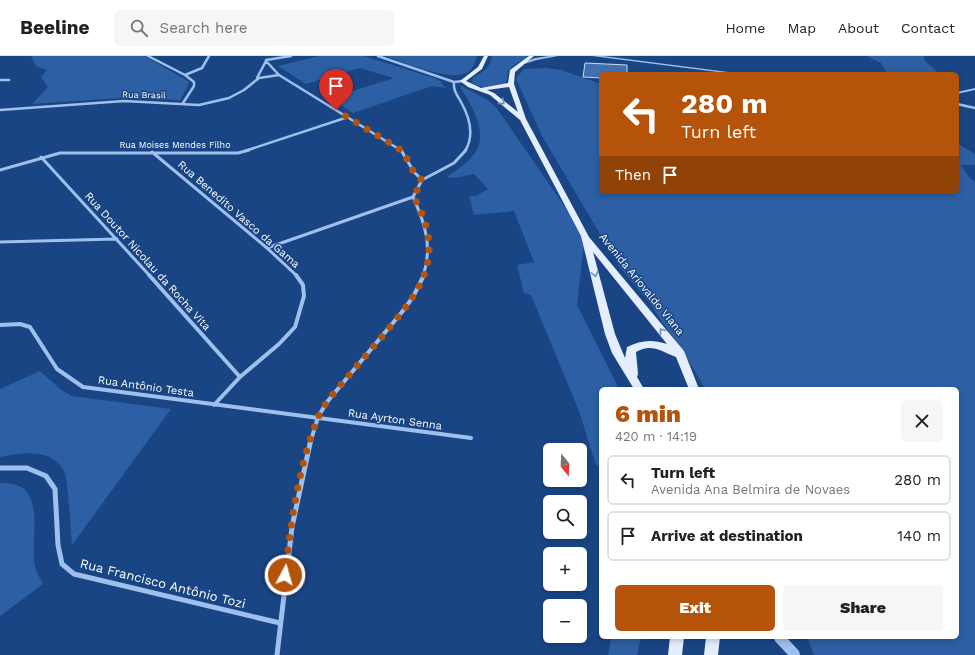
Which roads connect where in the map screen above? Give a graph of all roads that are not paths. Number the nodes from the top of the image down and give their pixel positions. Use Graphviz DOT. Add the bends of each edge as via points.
graph roads {
  1 [pos="148,56"];
  2 [pos="209,56"];
  3 [pos="267,56"];
  4 [pos="290,56"];
  5 [pos="378,56"];
  6 [pos="486,56"];
  7 [pos="532,56"];
  8 [pos="556,56"];
  9 [pos="594,56"];
  10 [pos="266,60"];
  11 [pos="524,63"];
  12 [pos="726,72"];
  13 [pos="279,75"];
  14 [pos="185,76"];
  15 [pos="257,78"];
  16 [pos="0,80"];
  17 [pos="9,80"];
  18 [pos="463,81"];
  19 [pos="454,82"];
  20 [pos="511,84"];
  21 [pos="477,89"];
  22 [pos="975,89"];
  23 [pos="959,93"];
  24 [pos="183,103"];
  25 [pos="959,104"];
  26 [pos="975,108"];
  27 [pos="0,110"];
  28 [pos="348,117"];
  29 [pos="524,120"];
  30 [pos="152,152"];
  31 [pos="41,158"];
  32 [pos="0,170"];
  33 [pos="422,180"];
  34 [pos="414,197"];
  35 [pos="585,236"];
  36 [pos="117,239"];
  37 [pos="0,242"];
  38 [pos="267,248"];
  39 [pos="0,325"];
  40 [pos="680,354"];
  41 [pos="240,377"];
  42 [pos="636,384"];
  43 [pos="693,387"];
  44 [pos="214,405"];
  45 [pos="318,417"];
  46 [pos="471,438"];
  47 [pos="0,468"];
  48 [pos="280,623"];
  49 [pos="677,639"];
  50 [pos="713,639"];
  51 [pos="781,639"];
  52 [pos="277,655"];
  53 [pos="675,655"];
  54 [pos="711,655"];
  55 [pos="795,655"];
  1 -- 14 [label="street"];
  2 -- 14 [label="street" via="202,68"];
  3 -- 10 [label="street"];
  4 -- 10 [label="street"];
  5 -- 19 [label="street"];
  6 -- 18 [label="main road" via="480,68"];
  7 -- 11 [label="main road"];
  8 -- 11 [label="street"];
  9 -- 12 [label="street"];
  10 -- 13 [label="street"];
  10 -- 15 [label="street"];
  11 -- 20 [label="main road" via="512,72"];
  13 -- 15 [label="street"];
  13 -- 28 [label="street"];
  14 -- 24 [label="street" via="194,84"];
  15 -- 24 [label="street, Rua Brasil" via="240,93 222,101 199,105"];
  16 -- 17 [label="street"];
  18 -- 19 [label="street"];
  18 -- 21 [label="main road"];
  19 -- 33 [label="street" via="453,88 470,123 470,147 452,165"];
  20 -- 21 [label="main road" via="494,89"];
  20 -- 29 [label="main road"];
  21 -- 29 [label="main road, one-way" via="492,94"];
  22 -- 23 [label="street"];
  24 -- 27 [label="street, Rua Brasil" via="124,101"];
  25 -- 26 [label="street"];
  28 -- 30 [label="street, Rua Moises Mendes Filho" via="238,153"];
  28 -- 33 [label="street" via="401,150 406,155 410,169"];
  29 -- 35 [label="main road"];
  30 -- 31 [label="street, Rua Moises Mendes Filho" via="75,152"];
  30 -- 38 [label="street, Rua Benedito Vasco da Gama"];
  31 -- 32 [label="street, Rua Moises Mendes Filho"];
  31 -- 36 [label="street, Rua Doutor Nicolau da Rocha Vita"];
  33 -- 34 [label="street"];
  34 -- 38 [label="street"];
  34 -- 45 [label="street" via="421,211 429,246 428,265 422,281 412,301 332,396"];
  40 -- 35 [label="main road, Avenida Ariovaldo Viana, one-way"];
  35 -- 42 [label="main road, Avenida Ariovaldo Viana, one-way" via="610,334 617,352"];
  36 -- 37 [label="street"];
  36 -- 41 [label="street, Rua Doutor Nicolau da Rocha Vita"];
  38 -- 41 [label="street, Rua Benedito Vasco da Gama" via="296,275 302,285 304,296 295,327"];
  39 -- 44 [label="street, Rua Antônio Testa" via="20,324 30,327 57,370 83,387"];
  40 -- 42 [label="main road" via="654,343 639,344 631,350 630,356"];
  40 -- 43 [label="main road, Avenida Ariovaldo Viana"];
  41 -- 44 [label="street, Rua Benedito Vasco da Gama"];
  44 -- 45 [label="street, Rua Antônio Testa"];
  45 -- 46 [label="street, Rua Ayrton Senna"];
  45 -- 48 [label="street" via="297,488"];
  47 -- 48 [label="street, Rua Francisco Antônio Tozi" via="27,468 46,476 55,489 58,544 62,564 74,574"];
  48 -- 52 [label="street"];
  49 -- 53 [label="main road"];
  50 -- 54 [label="main road"];
  51 -- 55 [label="street"];
}
